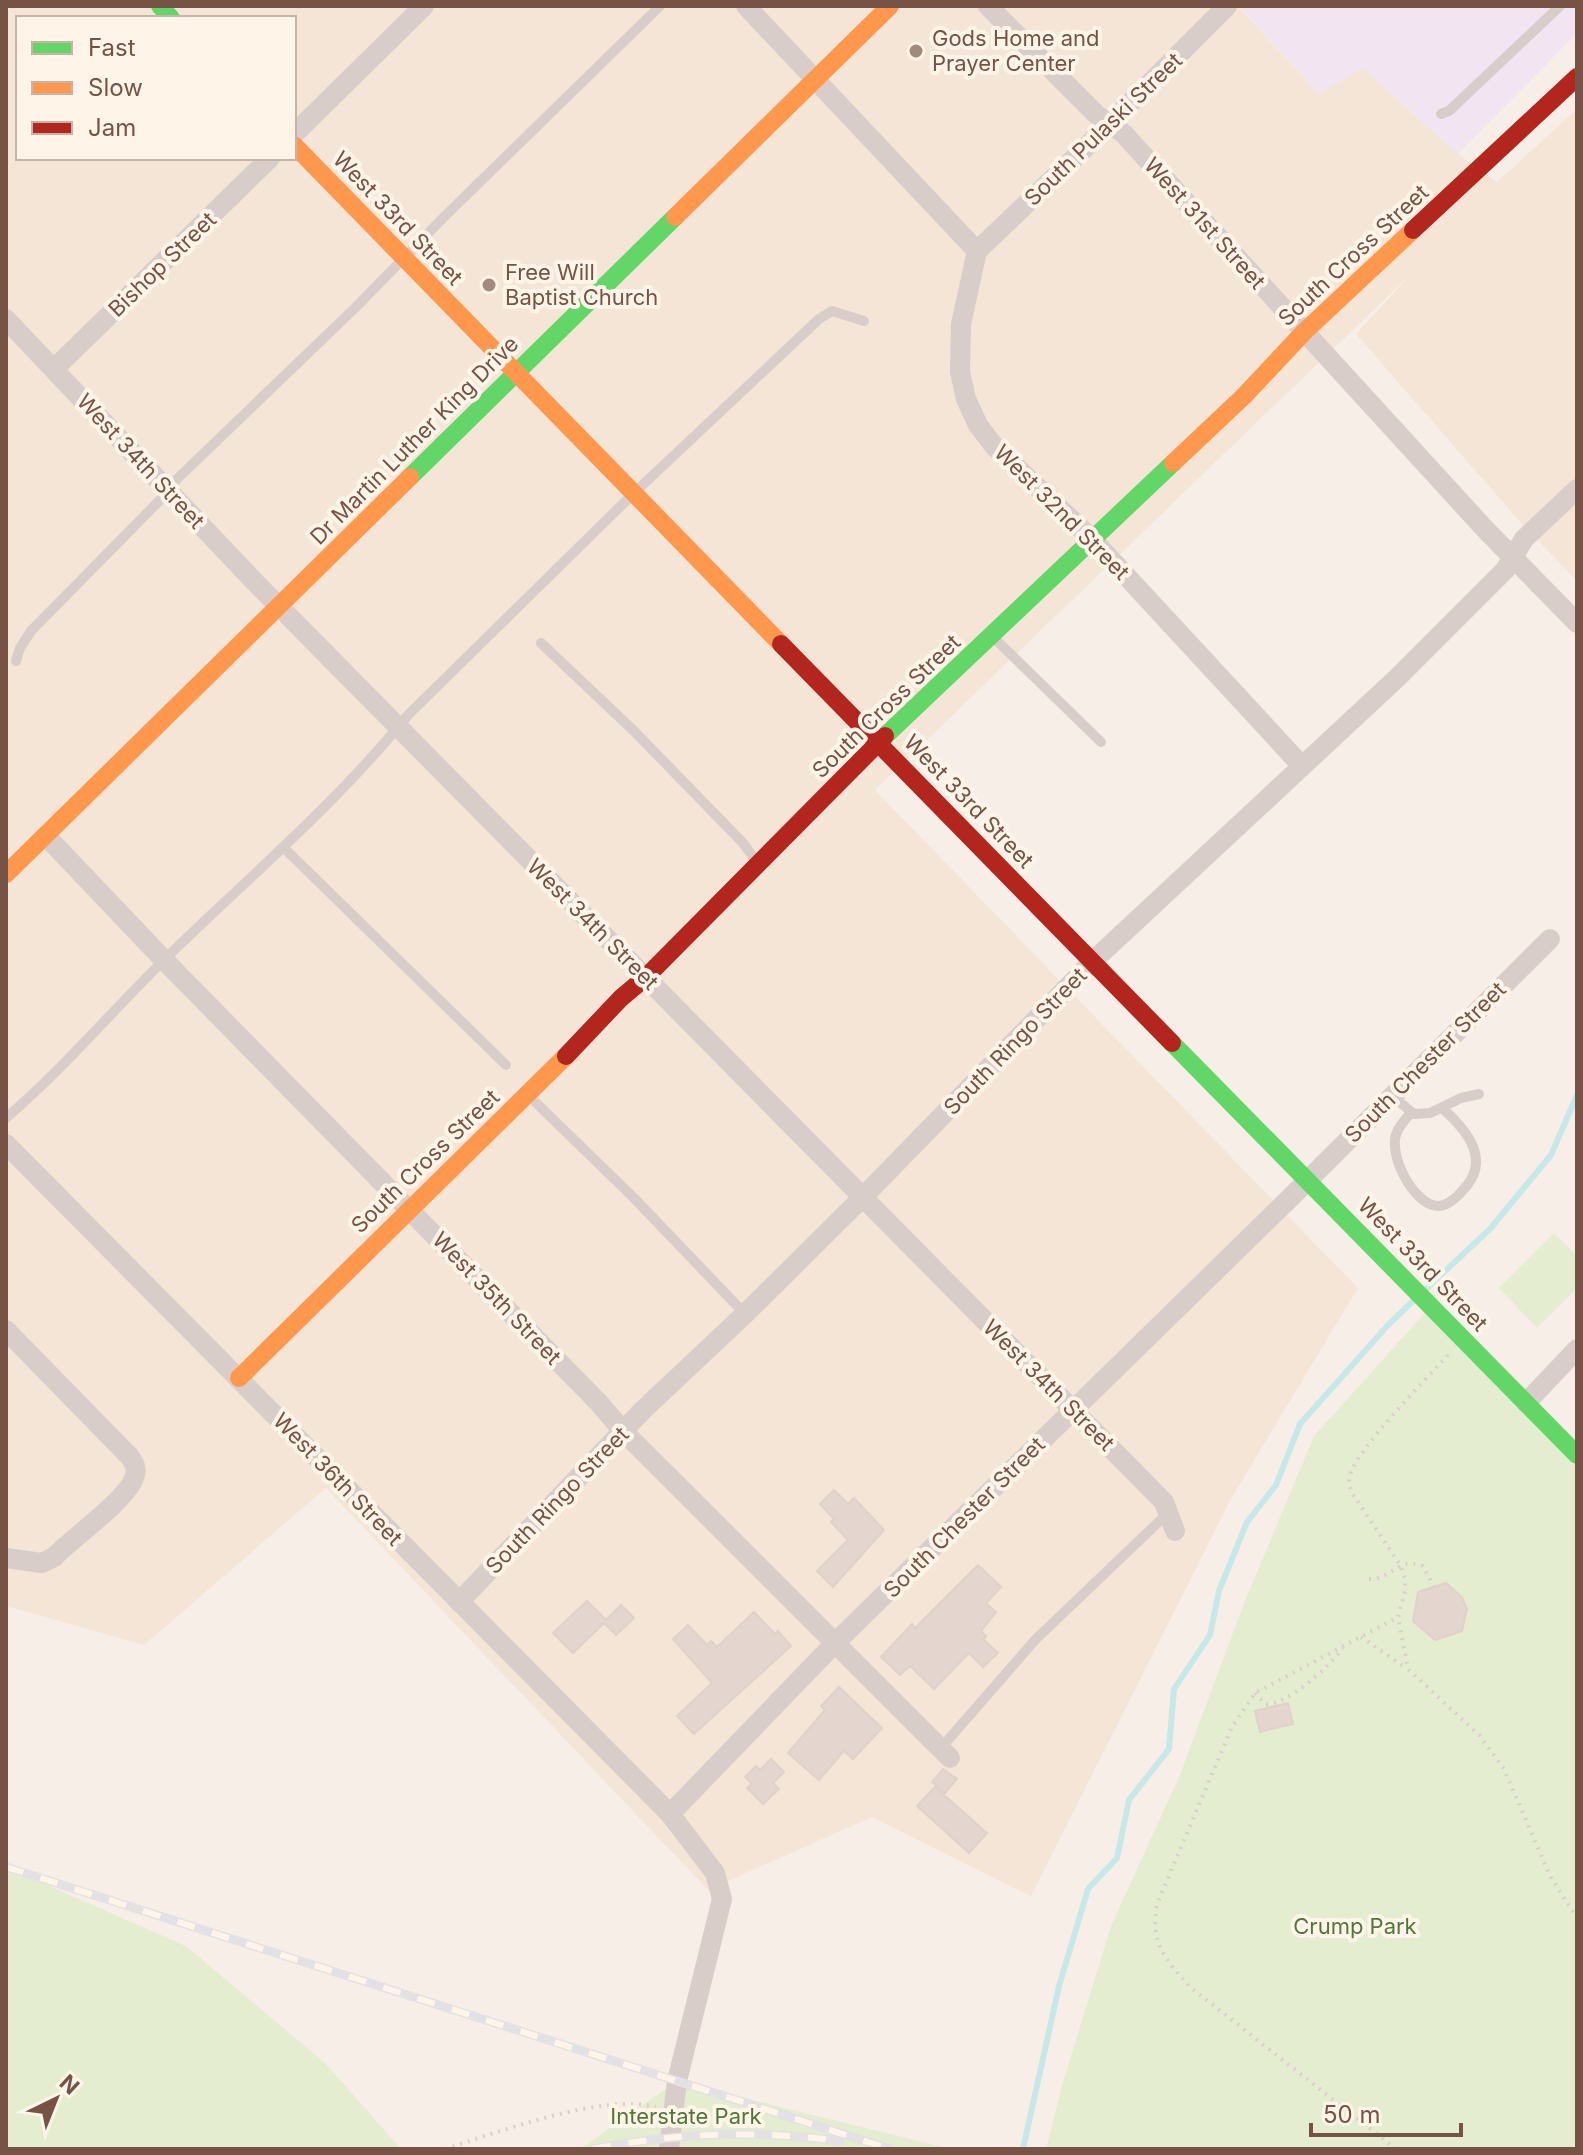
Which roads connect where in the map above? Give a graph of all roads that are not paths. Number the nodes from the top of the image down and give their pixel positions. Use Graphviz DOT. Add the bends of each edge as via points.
graph roads {
  1 [pos="160,6"];
  2 [pos="424,6"];
  3 [pos="660,6"];
  4 [pos="746,6"];
  5 [pos="890,6"];
  6 [pos="988,6"];
  7 [pos="1560,6"];
  8 [pos="1218,9"];
  9 [pos="177,16"];
  10 [pos="1577,77"];
  11 [pos="816,79"];
  12 [pos="1441,114"];
  13 [pos="1109,123"];
  14 [pos="296,132"];
  15 [pos="296,147"];
  16 [pos="268,160"];
  17 [pos="977,251"];
  18 [pos="404,259"];
  19 [pos="6,319"];
  20 [pos="864,321"];
  21 [pos="1304,332"];
  22 [pos="54,369"];
  23 [pos="516,374"];
  24 [pos="1577,489"];
  25 [pos="168,490"];
  26 [pos="633,494"];
  27 [pos="1093,540"];
  28 [pos="1513,558"];
  29 [pos="280,606"];
  30 [pos="1577,623"];
  31 [pos="993,637"];
  32 [pos="541,643"];
  33 [pos="16,661"];
  34 [pos="398,727"];
  35 [pos="1101,742"];
  36 [pos="878,743"];
  37 [pos="1302,766"];
  38 [pos="46,836"];
  39 [pos="283,847"];
  40 [pos="758,863"];
  41 [pos="6,874"];
  42 [pos="1550,939"];
  43 [pos="164,960"];
  44 [pos="1093,961"];
  45 [pos="646,977"];
  46 [pos="506,1065"];
  47 [pos="1479,1094"];
  48 [pos="528,1095"];
  49 [pos="1391,1095"];
  50 [pos="1442,1108"];
  51 [pos="1411,1112"];
  52 [pos="6,1118"];
  53 [pos="6,1144"];
  54 [pos="1308,1180"];
  55 [pos="862,1198"];
  56 [pos="410,1210"];
  57 [pos="745,1314"];
  58 [pos="6,1330"];
  59 [pos="1577,1349"];
  60 [pos="239,1378"];
  61 [pos="1526,1403"];
  62 [pos="1073,1409"];
  63 [pos="623,1431"];
  64 [pos="1577,1455"];
  65 [pos="1172,1522"];
  66 [pos="6,1558"];
  67 [pos="459,1602"];
  68 [pos="835,1643"];
  69 [pos="945,1753"];
  70 [pos="670,1814"];
  71 [pos="669,2149"];
  1 -- 9 [label="street"];
  2 -- 14 [label="street"];
  3 -- 18 [label="lane"];
  4 -- 11 [label="street"];
  5 -- 11 [label="street, Dr Martin Luther King Drive"];
  6 -- 13 [label="street, West 31st Street"];
  7 -- 12 [label="lane" via="1486,79"];
  8 -- 13 [label="street, South Pulaski Street" via="1193,41"];
  10 -- 21 [label="street, South Cross Street"];
  11 -- 17 [label="street"];
  11 -- 23 [label="street, Dr Martin Luther King Drive"];
  13 -- 17 [label="street, South Pulaski Street"];
  13 -- 21 [label="street, West 31st Street"];
  15 -- 18 [label="street, West 33rd Street"];
  16 -- 22 [label="street, Bishop Street"];
  17 -- 27 [label="street, West 32nd Street" via="961,324 960,372 966,399 994,446"];
  18 -- 23 [label="street, West 33rd Street"];
  18 -- 25 [label="lane"];
  19 -- 22 [label="street, West 34th Street"];
  20 -- 26 [label="lane" via="832,311 819,319"];
  21 -- 27 [label="street, South Cross Street"];
  21 -- 28 [label="street, West 31st Street"];
  22 -- 25 [label="street, West 34th Street"];
  23 -- 26 [label="street, West 33rd Street"];
  23 -- 29 [label="street, Dr Martin Luther King Drive"];
  24 -- 28 [label="street, South Ringo Street" via="1524,539"];
  25 -- 29 [label="street, West 34th Street"];
  25 -- 33 [label="lane" via="31,631"];
  26 -- 34 [label="lane"];
  26 -- 36 [label="street, West 33rd Street"];
  27 -- 31 [label="street, South Cross Street"];
  27 -- 37 [label="street, West 32nd Street"];
  28 -- 30 [label="street, West 31st Street"];
  28 -- 37 [label="street, South Ringo Street" via="1397,678"];
  29 -- 34 [label="street, West 34th Street"];
  29 -- 38 [label="street, Dr Martin Luther King Drive"];
  31 -- 35 [label="lane"];
  31 -- 36 [label="street, South Cross Street"];
  32 -- 40 [label="lane" via="634,731"];
  34 -- 39 [label="lane"];
  34 -- 45 [label="street, West 34th Street"];
  36 -- 40 [label="street, South Cross Street"];
  36 -- 44 [label="street, West 33rd Street"];
  37 -- 44 [label="street, South Ringo Street"];
  38 -- 41 [label="street, Dr Martin Luther King Drive"];
  38 -- 43 [label="street, West 35th Street"];
  39 -- 43 [label="lane"];
  39 -- 46 [label="lane"];
  40 -- 45 [label="street, South Cross Street"];
  42 -- 49 [label="street, South Chester Street"];
  43 -- 52 [label="lane"];
  43 -- 56 [label="street, West 35th Street"];
  44 -- 54 [label="street, West 33rd Street"];
  44 -- 55 [label="street, South Ringo Street"];
  45 -- 48 [label="street, South Cross Street"];
  45 -- 55 [label="street, West 34th Street"];
  47 -- 50 [label="lane"];
  48 -- 56 [label="street, South Cross Street"];
  48 -- 57 [label="lane"];
  49 -- 51 [label="lane"];
  49 -- 54 [label="street, South Chester Street"];
  50 -- 51 [label="lane"];
  50 -- 51 [label="lane" via="1466,1133 1478,1166 1452,1202 1437,1206 1415,1191 1396,1159 1396,1133"];
  53 -- 60 [label="street, West 36th Street"];
  54 -- 61 [label="street, West 33rd Street"];
  54 -- 62 [label="street, South Chester Street"];
  55 -- 57 [label="street, South Ringo Street"];
  55 -- 62 [label="street, West 34th Street"];
  56 -- 60 [label="street, South Cross Street"];
  56 -- 63 [label="street, West 35th Street"];
  57 -- 63 [label="street, South Ringo Street"];
  58 -- 66 [label="street" via="135,1466 134,1478 105,1511 54,1557 42,1563"];
  59 -- 61 [label="street"];
  60 -- 67 [label="street, West 36th Street"];
  61 -- 64 [label="street, West 33rd Street"];
  62 -- 65 [label="street, West 34th Street" via="1164,1502"];
  62 -- 68 [label="street, South Chester Street"];
  63 -- 67 [label="street, South Ringo Street"];
  63 -- 68 [label="street, West 35th Street"];
  65 -- 69 [label="lane" via="1035,1640 964,1719"];
  67 -- 70 [label="street, West 36th Street"];
  68 -- 69 [label="street, West 35th Street"];
  68 -- 70 [label="street, South Chester Street"];
  70 -- 71 [label="street" via="715,1873 722,1899 677,2081"];
}
